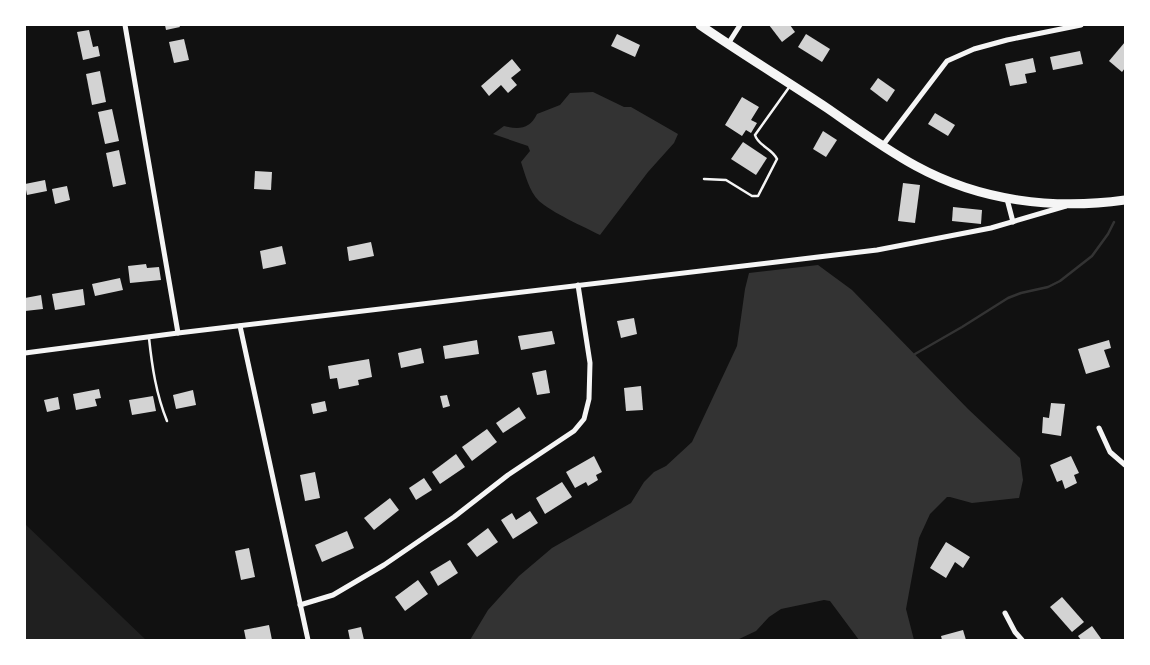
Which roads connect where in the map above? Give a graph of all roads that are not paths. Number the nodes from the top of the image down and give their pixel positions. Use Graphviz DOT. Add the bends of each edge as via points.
graph roads {
  1 [pos="125,25"];
  2 [pos="700,25"];
  3 [pos="740,25"];
  4 [pos="1081,25"];
  5 [pos="728,44"];
  6 [pos="790,84"];
  7 [pos="883,145"];
  8 [pos="704,179"];
  9 [pos="1007,199"];
  10 [pos="1125,200"];
  11 [pos="1074,204"];
  12 [pos="1013,222"];
  13 [pos="578,285"];
  14 [pos="240,326"];
  15 [pos="178,333"];
  16 [pos="148,336"];
  17 [pos="25,353"];
  18 [pos="167,420"];
  19 [pos="1098,428"];
  20 [pos="1125,465"];
  21 [pos="300,605"];
  22 [pos="1005,613"];
  23 [pos="308,640"];
  24 [pos="1022,640"];
  1 -- 15 [label="street"];
  2 -- 5 [label="main road"];
  3 -- 5 [label="street"];
  4 -- 7 [label="street" via="1007,40 947,61"];
  5 -- 6 [label="main road"];
  6 -- 7 [label="main road"];
  6 -- 8 [label="lane" via="755,135 774,152 776,159 758,196 752,196 726,180"];
  7 -- 9 [label="main road" via="941,178"];
  9 -- 11 [label="main road"];
  9 -- 12 [label="street"];
  10 -- 11 [label="main road"];
  11 -- 12 [label="street"];
  12 -- 13 [label="street" via="877,250"];
  13 -- 14 [label="street"];
  13 -- 21 [label="street" via="590,363 589,398 584,419 574,431 384,565 333,595"];
  14 -- 15 [label="street"];
  14 -- 21 [label="street"];
  15 -- 16 [label="street"];
  16 -- 17 [label="street"];
  16 -- 18 [label="lane" via="161,406"];
  19 -- 20 [label="street" via="1110,452"];
  21 -- 23 [label="street"];
  22 -- 24 [label="street"];
}
